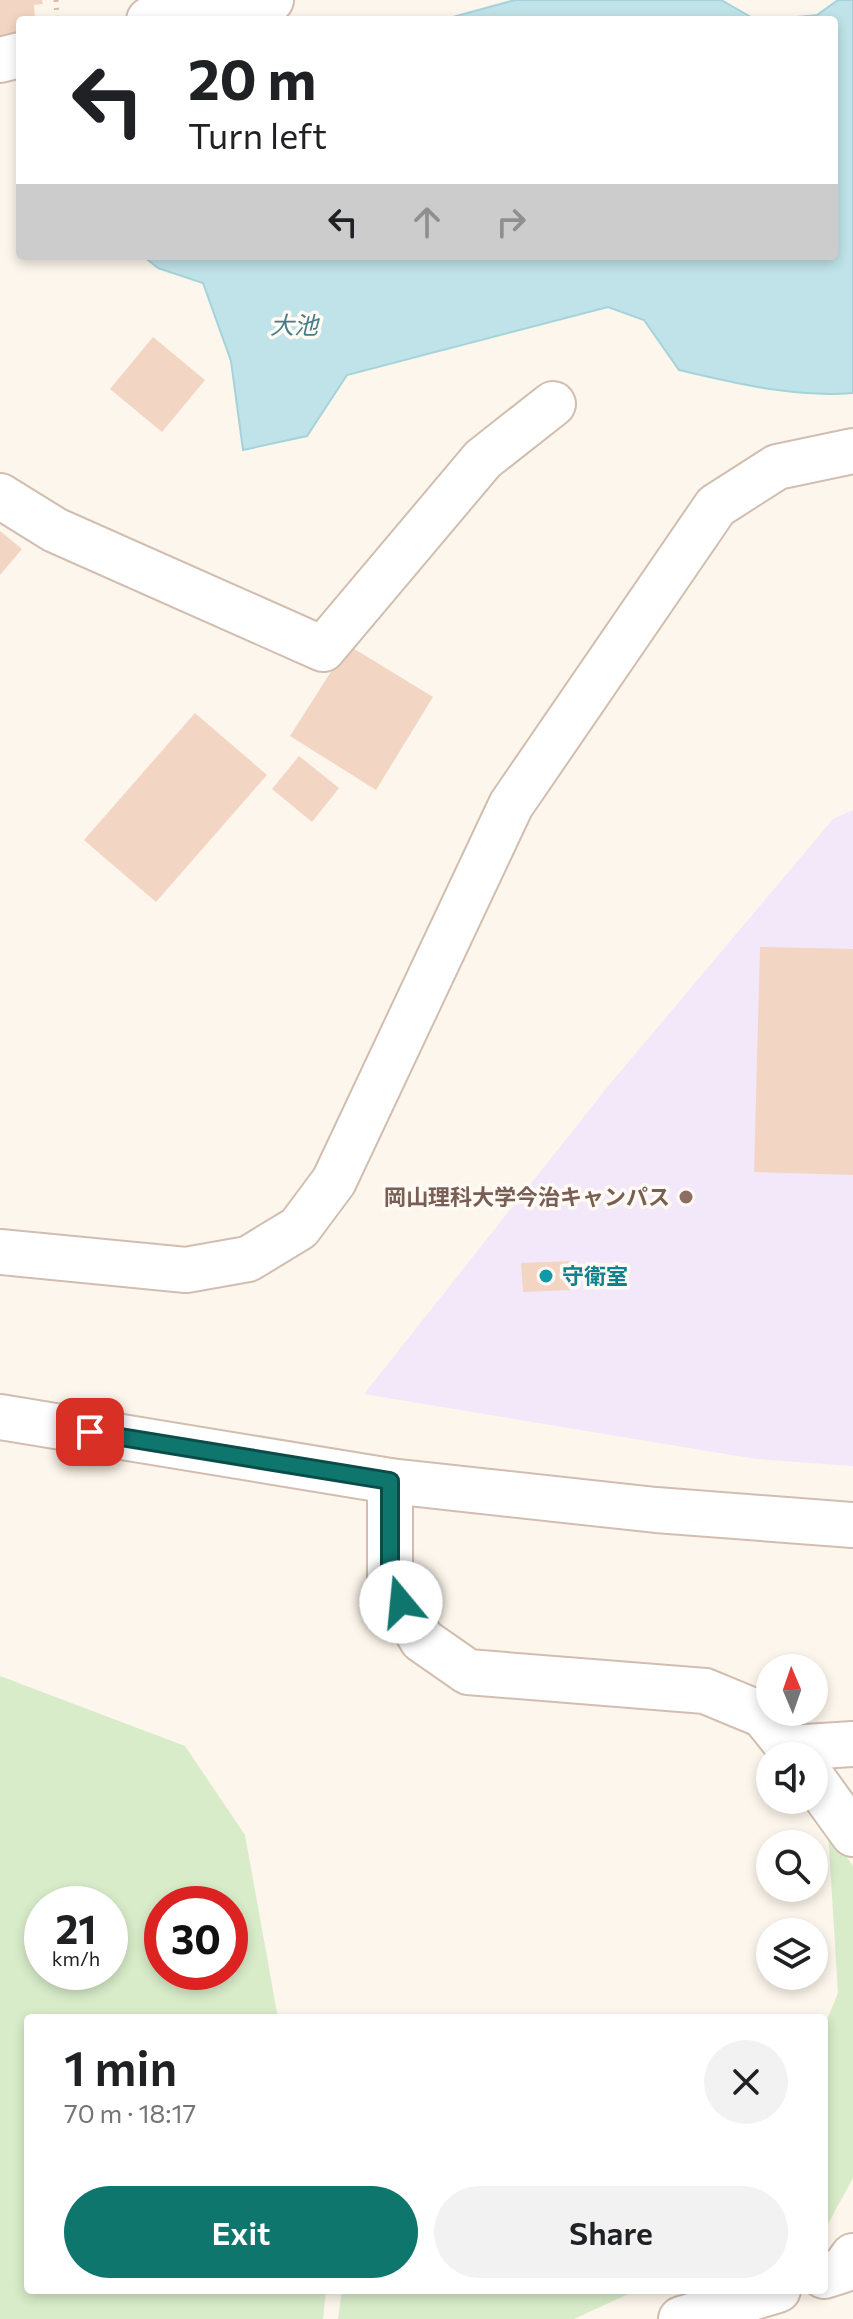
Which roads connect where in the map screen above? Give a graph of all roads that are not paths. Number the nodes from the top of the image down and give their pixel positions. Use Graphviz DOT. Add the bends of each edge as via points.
graph roads {
  1 [pos="271,0"];
  2 [pos="173,16"];
  3 [pos="553,404"];
  4 [pos="853,451"];
  5 [pos="0,496"];
  6 [pos="0,1252"];
  7 [pos="0,1417"];
  8 [pos="390,1481"];
  9 [pos="853,1525"];
  10 [pos="785,1742"];
  11 [pos="853,1744"];
  12 [pos="828,1752"];
  13 [pos="828,1800"];
  14 [pos="853,1834"];
  15 [pos="853,2256"];
  16 [pos="828,2275"];
  17 [pos="765,2294"];
  18 [pos="681,2319"];
  1 -- 2 [label="street"];
  3 -- 5 [label="street" via="483,459 323,649 55,530"];
  4 -- 6 [label="street" via="777,467 716,506 511,805 334,1181 299,1228 248,1259 186,1270"];
  7 -- 8 [label="street"];
  8 -- 9 [label="street"];
  8 -- 10 [label="street" via="390,1584 422,1640 468,1672 705,1691 763,1715"];
  11 -- 12 [label="street"];
  13 -- 14 [label="street"];
  15 -- 16 [label="street" via="843,2270"];
  17 -- 18 [label="street"];
}
